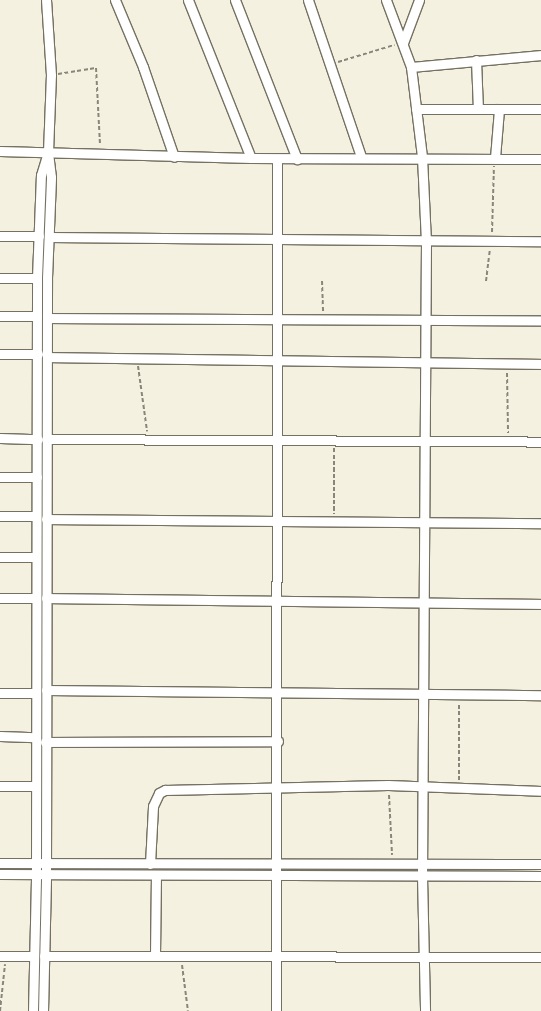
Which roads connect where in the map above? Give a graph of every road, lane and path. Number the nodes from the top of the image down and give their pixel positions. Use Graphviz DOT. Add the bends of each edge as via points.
graph roads {
  1 [pos="46,0"];
  2 [pos="115,0"];
  3 [pos="188,0"];
  4 [pos="235,0"];
  5 [pos="308,0"];
  6 [pos="386,0"];
  7 [pos="419,0"];
  8 [pos="403,43"];
  9 [pos="541,55"];
  10 [pos="476,60"];
  11 [pos="329,65"];
  12 [pos="411,67"];
  13 [pos="51,75"];
  14 [pos="416,109"];
  15 [pos="478,109"];
  16 [pos="499,109"];
  17 [pos="541,109"];
  18 [pos="0,151"];
  19 [pos="48,152"];
  20 [pos="100,154"];
  21 [pos="174,157"];
  22 [pos="361,157"];
  23 [pos="422,157"];
  24 [pos="251,158"];
  25 [pos="297,158"];
  26 [pos="495,158"];
  27 [pos="277,159"];
  28 [pos="541,159"];
  29 [pos="0,236"];
  30 [pos="39,236"];
  31 [pos="49,237"];
  32 [pos="276,239"];
  33 [pos="491,240"];
  34 [pos="426,241"];
  35 [pos="541,241"];
  36 [pos="0,278"];
  37 [pos="37,278"];
  38 [pos="322,281"];
  39 [pos="486,281"];
  40 [pos="0,316"];
  41 [pos="37,316"];
  42 [pos="48,318"];
  43 [pos="276,319"];
  44 [pos="323,319"];
  45 [pos="427,321"];
  46 [pos="541,321"];
  47 [pos="0,354"];
  48 [pos="38,354"];
  49 [pos="48,357"];
  50 [pos="137,359"];
  51 [pos="277,360"];
  52 [pos="426,360"];
  53 [pos="507,363"];
  54 [pos="541,364"];
  55 [pos="38,387"];
  56 [pos="48,388"];
  57 [pos="0,438"];
  58 [pos="148,438"];
  59 [pos="334,438"];
  60 [pos="38,439"];
  61 [pos="48,439"];
  62 [pos="426,439"];
  63 [pos="276,441"];
  64 [pos="508,441"];
  65 [pos="541,442"];
  66 [pos="0,477"];
  67 [pos="37,477"];
  68 [pos="0,516"];
  69 [pos="36,516"];
  70 [pos="46,519"];
  71 [pos="277,519"];
  72 [pos="334,521"];
  73 [pos="425,523"];
  74 [pos="541,523"];
  75 [pos="0,557"];
  76 [pos="35,557"];
  77 [pos="0,598"];
  78 [pos="36,598"];
  79 [pos="46,598"];
  80 [pos="276,600"];
  81 [pos="425,604"];
  82 [pos="541,604"];
  83 [pos="36,637"];
  84 [pos="46,637"];
  85 [pos="46,690"];
  86 [pos="424,692"];
  87 [pos="459,692"];
  88 [pos="0,693"];
  89 [pos="35,693"];
  90 [pos="278,694"];
  91 [pos="541,695"];
  92 [pos="0,736"];
  93 [pos="35,737"];
  94 [pos="278,741"];
  95 [pos="45,742"];
  96 [pos="278,785"];
  97 [pos="388,785"];
  98 [pos="424,785"];
  99 [pos="0,786"];
  100 [pos="36,786"];
  101 [pos="458,787"];
  102 [pos="541,791"];
  103 [pos="0,863"];
  104 [pos="36,863"];
  105 [pos="46,863"];
  106 [pos="150,864"];
  107 [pos="541,864"];
  108 [pos="278,865"];
  109 [pos="392,865"];
  110 [pos="423,866"];
  111 [pos="0,874"];
  112 [pos="36,874"];
  113 [pos="46,874"];
  114 [pos="156,876"];
  115 [pos="422,876"];
  116 [pos="541,876"];
  117 [pos="278,877"];
  118 [pos="277,954"];
  119 [pos="155,955"];
  120 [pos="180,955"];
  121 [pos="3,956"];
  122 [pos="34,956"];
  123 [pos="44,956"];
  124 [pos="424,956"];
  125 [pos="541,956"];
  126 [pos="0,1011"];
  127 [pos="33,1011"];
  128 [pos="43,1011"];
  129 [pos="188,1011"];
  130 [pos="276,1011"];
  131 [pos="425,1011"];
  1 -- 13 [label="street"];
  2 -- 21 [label="street" via="143,67"];
  3 -- 24 [label="street"];
  4 -- 25 [label="street"];
  5 -- 11 [label="street"];
  6 -- 8 [label="street"];
  7 -- 8 [label="street"];
  8 -- 11 [label="path"];
  8 -- 12 [label="street"];
  9 -- 10 [label="street"];
  10 -- 12 [label="street"];
  10 -- 15 [label="street"];
  11 -- 22 [label="street"];
  12 -- 14 [label="street"];
  13 -- 19 [label="street"];
  13 -- 20 [label="path" via="96,68"];
  14 -- 15 [label="street"];
  14 -- 23 [label="street"];
  15 -- 16 [label="street"];
  16 -- 17 [label="street"];
  16 -- 26 [label="street"];
  18 -- 19 [label="street"];
  19 -- 20 [label="street"];
  19 -- 30 [label="street" via="41,175"];
  19 -- 31 [label="street" via="51,177"];
  20 -- 21 [label="street"];
  21 -- 24 [label="street"];
  22 -- 23 [label="street"];
  22 -- 25 [label="street"];
  23 -- 26 [label="street"];
  23 -- 34 [label="street"];
  24 -- 27 [label="street"];
  25 -- 27 [label="street"];
  26 -- 28 [label="street"];
  26 -- 33 [label="path"];
  27 -- 32 [label="street"];
  29 -- 30 [label="street"];
  30 -- 37 [label="street"];
  31 -- 32 [label="street"];
  31 -- 42 [label="street"];
  32 -- 34 [label="street"];
  32 -- 43 [label="street"];
  33 -- 34 [label="street"];
  33 -- 35 [label="street"];
  33 -- 39 [label="path"];
  34 -- 45 [label="street"];
  36 -- 37 [label="street"];
  37 -- 41 [label="street"];
  38 -- 44 [label="path"];
  40 -- 41 [label="street"];
  41 -- 48 [label="street"];
  42 -- 43 [label="street"];
  42 -- 49 [label="street"];
  43 -- 44 [label="street"];
  43 -- 51 [label="street"];
  44 -- 45 [label="street"];
  45 -- 46 [label="street"];
  45 -- 52 [label="street"];
  47 -- 48 [label="street"];
  48 -- 55 [label="street"];
  49 -- 50 [label="street"];
  49 -- 56 [label="street"];
  50 -- 51 [label="street"];
  50 -- 58 [label="path"];
  51 -- 52 [label="street"];
  51 -- 63 [label="street"];
  52 -- 53 [label="street"];
  52 -- 62 [label="street"];
  53 -- 54 [label="street"];
  53 -- 64 [label="path"];
  55 -- 56 [label="street"];
  55 -- 60 [label="street"];
  56 -- 61 [label="street"];
  57 -- 60 [label="street"];
  58 -- 61 [label="street"];
  58 -- 63 [label="street"];
  59 -- 62 [label="street"];
  59 -- 63 [label="street"];
  59 -- 72 [label="path"];
  60 -- 67 [label="street"];
  61 -- 70 [label="street"];
  62 -- 64 [label="street"];
  62 -- 73 [label="street"];
  63 -- 71 [label="street"];
  64 -- 65 [label="street"];
  66 -- 67 [label="street"];
  67 -- 69 [label="street"];
  68 -- 69 [label="street"];
  69 -- 76 [label="street"];
  70 -- 71 [label="street"];
  70 -- 79 [label="street"];
  71 -- 72 [label="street"];
  71 -- 80 [label="street"];
  72 -- 73 [label="street"];
  73 -- 74 [label="street"];
  73 -- 81 [label="street"];
  75 -- 76 [label="street"];
  76 -- 78 [label="street"];
  77 -- 78 [label="street"];
  78 -- 83 [label="street"];
  79 -- 80 [label="street"];
  79 -- 84 [label="street"];
  80 -- 81 [label="street"];
  80 -- 90 [label="street"];
  81 -- 82 [label="street"];
  81 -- 86 [label="street"];
  83 -- 84 [label="street"];
  83 -- 89 [label="street"];
  84 -- 85 [label="street"];
  85 -- 90 [label="street"];
  85 -- 95 [label="street"];
  86 -- 87 [label="street"];
  86 -- 90 [label="street"];
  86 -- 98 [label="street"];
  87 -- 91 [label="street"];
  87 -- 101 [label="path"];
  88 -- 89 [label="street"];
  89 -- 93 [label="street"];
  90 -- 94 [label="street"];
  92 -- 93 [label="street"];
  93 -- 100 [label="street"];
  94 -- 95 [label="street"];
  94 -- 96 [label="street"];
  95 -- 105 [label="street"];
  96 -- 97 [label="street"];
  96 -- 106 [label="street" via="165,790 159,793 153,806"];
  96 -- 108 [label="street"];
  97 -- 98 [label="street"];
  97 -- 109 [label="path"];
  98 -- 101 [label="street"];
  98 -- 110 [label="street"];
  99 -- 100 [label="street"];
  100 -- 104 [label="street"];
  101 -- 102 [label="street"];
  103 -- 104 [label="street"];
  104 -- 105 [label="street"];
  104 -- 112 [label="street"];
  105 -- 106 [label="street"];
  105 -- 113 [label="street"];
  106 -- 108 [label="street"];
  107 -- 110 [label="street"];
  108 -- 109 [label="street"];
  108 -- 117 [label="street"];
  109 -- 110 [label="street"];
  110 -- 115 [label="street"];
  111 -- 112 [label="street"];
  112 -- 113 [label="street"];
  112 -- 122 [label="street"];
  113 -- 114 [label="street"];
  113 -- 123 [label="street"];
  114 -- 117 [label="street"];
  114 -- 119 [label="street"];
  115 -- 116 [label="street"];
  115 -- 117 [label="street"];
  115 -- 124 [label="street"];
  117 -- 118 [label="street"];
  118 -- 120 [label="street"];
  118 -- 124 [label="street"];
  118 -- 130 [label="street"];
  119 -- 120 [label="street"];
  119 -- 123 [label="street"];
  120 -- 129 [label="path"];
  121 -- 122 [label="street"];
  121 -- 126 [label="path"];
  122 -- 127 [label="street"];
  123 -- 128 [label="street"];
  124 -- 125 [label="street"];
  124 -- 131 [label="street"];
}
